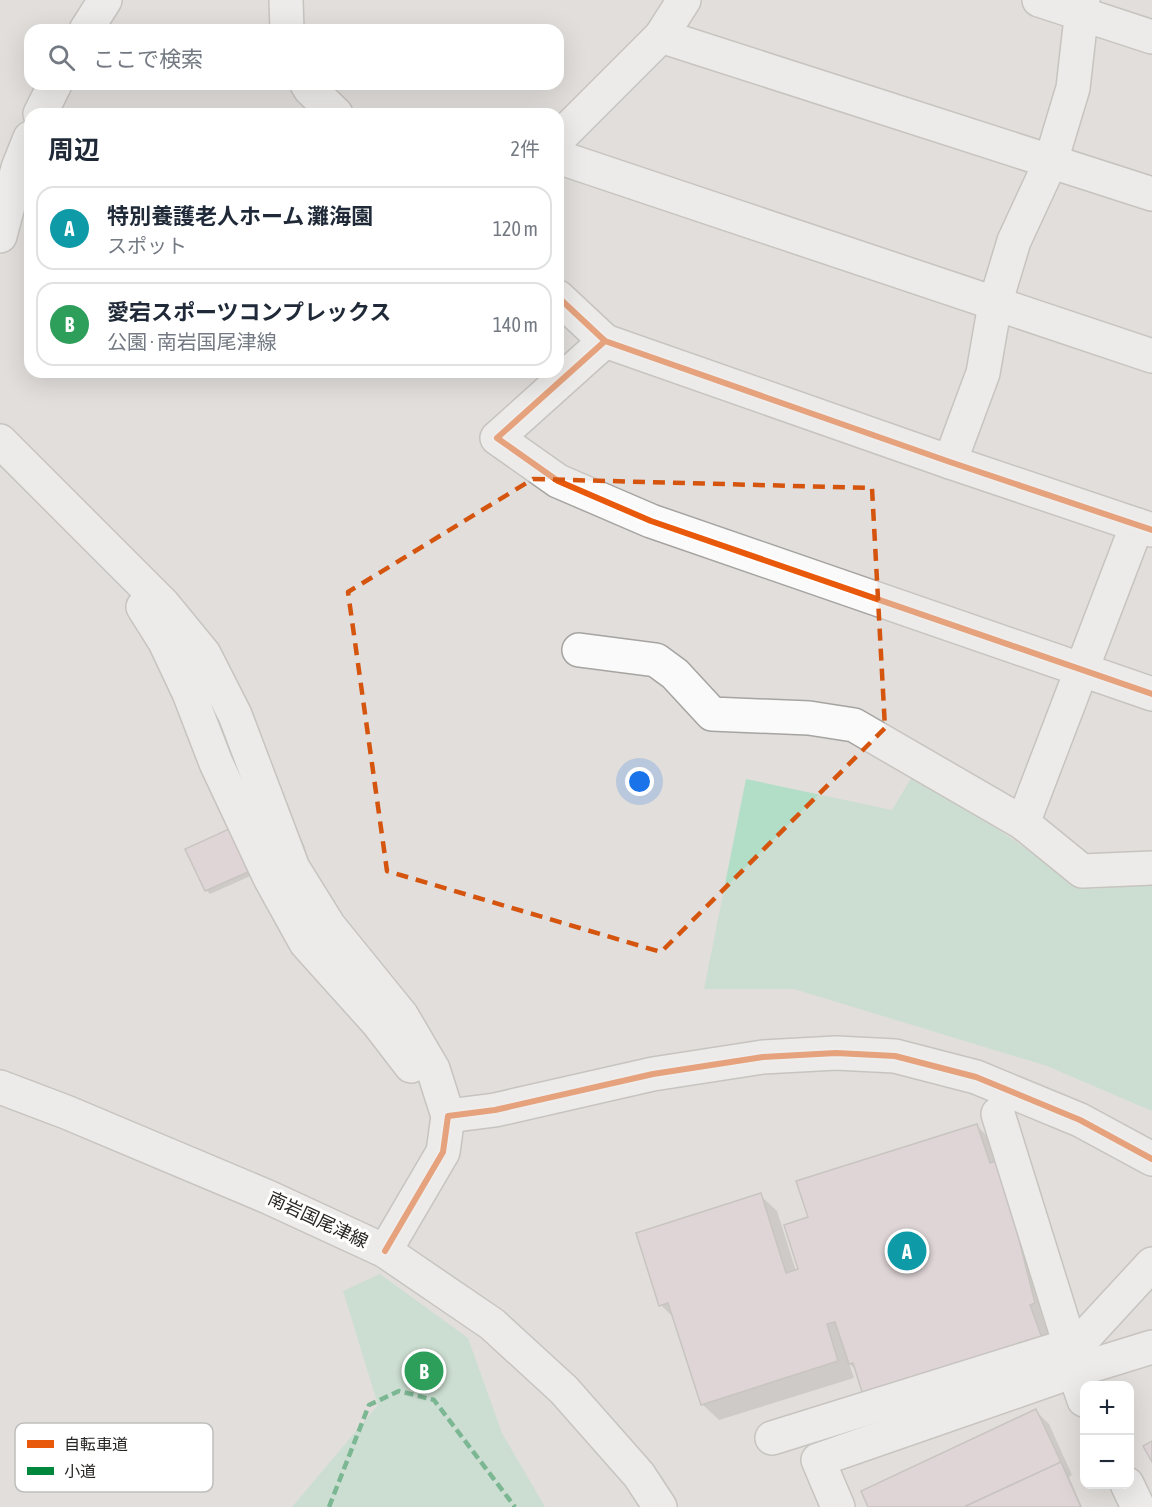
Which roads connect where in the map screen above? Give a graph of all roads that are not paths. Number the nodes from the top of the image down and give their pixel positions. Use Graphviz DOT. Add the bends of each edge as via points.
graph roads {
  1 [pos="105,0"];
  2 [pos="286,0"];
  3 [pos="684,0"];
  4 [pos="1039,0"];
  5 [pos="1082,6"];
  6 [pos="90,24"];
  7 [pos="287,24"];
  8 [pos="661,36"];
  9 [pos="1152,37"];
  10 [pos="52,90"];
  11 [pos="311,90"];
  12 [pos="43,108"];
  13 [pos="330,108"];
  14 [pos="564,134"];
  15 [pos="24,153"];
  16 [pos="564,159"];
  17 [pos="1052,161"];
  18 [pos="1152,194"];
  19 [pos="0,236"];
  20 [pos="564,303"];
  21 [pos="996,304"];
  22 [pos="605,341"];
  23 [pos="1152,356"];
  24 [pos="564,378"];
  25 [pos="564,378"];
  26 [pos="0,441"];
  27 [pos="950,462"];
  28 [pos="1145,527"];
  29 [pos="579,650"];
  30 [pos="1082,670"];
  31 [pos="1152,694"];
  32 [pos="1023,823"];
  33 [pos="1152,868"];
  34 [pos="0,1087"];
  35 [pos="998,1114"];
  36 [pos="448,1116"];
  37 [pos="1152,1159"];
  38 [pos="385,1251"];
  39 [pos="1152,1264"];
  40 [pos="1152,1347"];
  41 [pos="1076,1372"];
  42 [pos="772,1438"];
  43 [pos="1129,1489"];
  44 [pos="660,1507"];
  45 [pos="838,1507"];
  46 [pos="1138,1507"];
  1 -- 6 [label="street"];
  2 -- 7 [label="street"];
  3 -- 8 [label="street"];
  4 -- 5 [label="street"];
  5 -- 9 [label="street"];
  5 -- 17 [label="street" via="1073,88"];
  8 -- 14 [label="street"];
  8 -- 17 [label="street"];
  10 -- 12 [label="street"];
  11 -- 13 [label="street"];
  15 -- 19 [label="street"];
  16 -- 21 [label="street"];
  17 -- 18 [label="street"];
  17 -- 21 [label="street" via="1014,241"];
  20 -- 22 [label="street"];
  21 -- 23 [label="street"];
  21 -- 27 [label="street" via="983,373"];
  22 -- 24 [label="street"];
  22 -- 27 [label="street"];
  25 -- 30 [label="street" via="497,438 558,482 651,521"];
  26 -- 36 [label="street" via="163,604 204,654 235,715 293,868 329,927 402,1016 433,1069"];
  27 -- 28 [label="street"];
  28 -- 30 [label="street"];
  29 -- 32 [label="street" via="656,660 675,674 712,714 854,724"];
  30 -- 31 [label="street"];
  30 -- 32 [label="street"];
  32 -- 33 [label="street" via="1082,871"];
  34 -- 38 [label="street, 南岩国尾津線" via="268,1197"];
  35 -- 41 [label="street"];
  36 -- 37 [label="street" via="495,1110 653,1074 763,1057 836,1053 896,1056 976,1077 1080,1120"];
  36 -- 38 [label="street" via="443,1152"];
  38 -- 44 [label="street, 南岩国尾津線" via="492,1324 564,1390 639,1476"];
  39 -- 41 [label="street" via="1080,1342"];
  40 -- 41 [label="street"];
  41 -- 42 [label="street"];
  41 -- 45 [label="street" via="818,1460"];
  43 -- 46 [label="street"];
}
